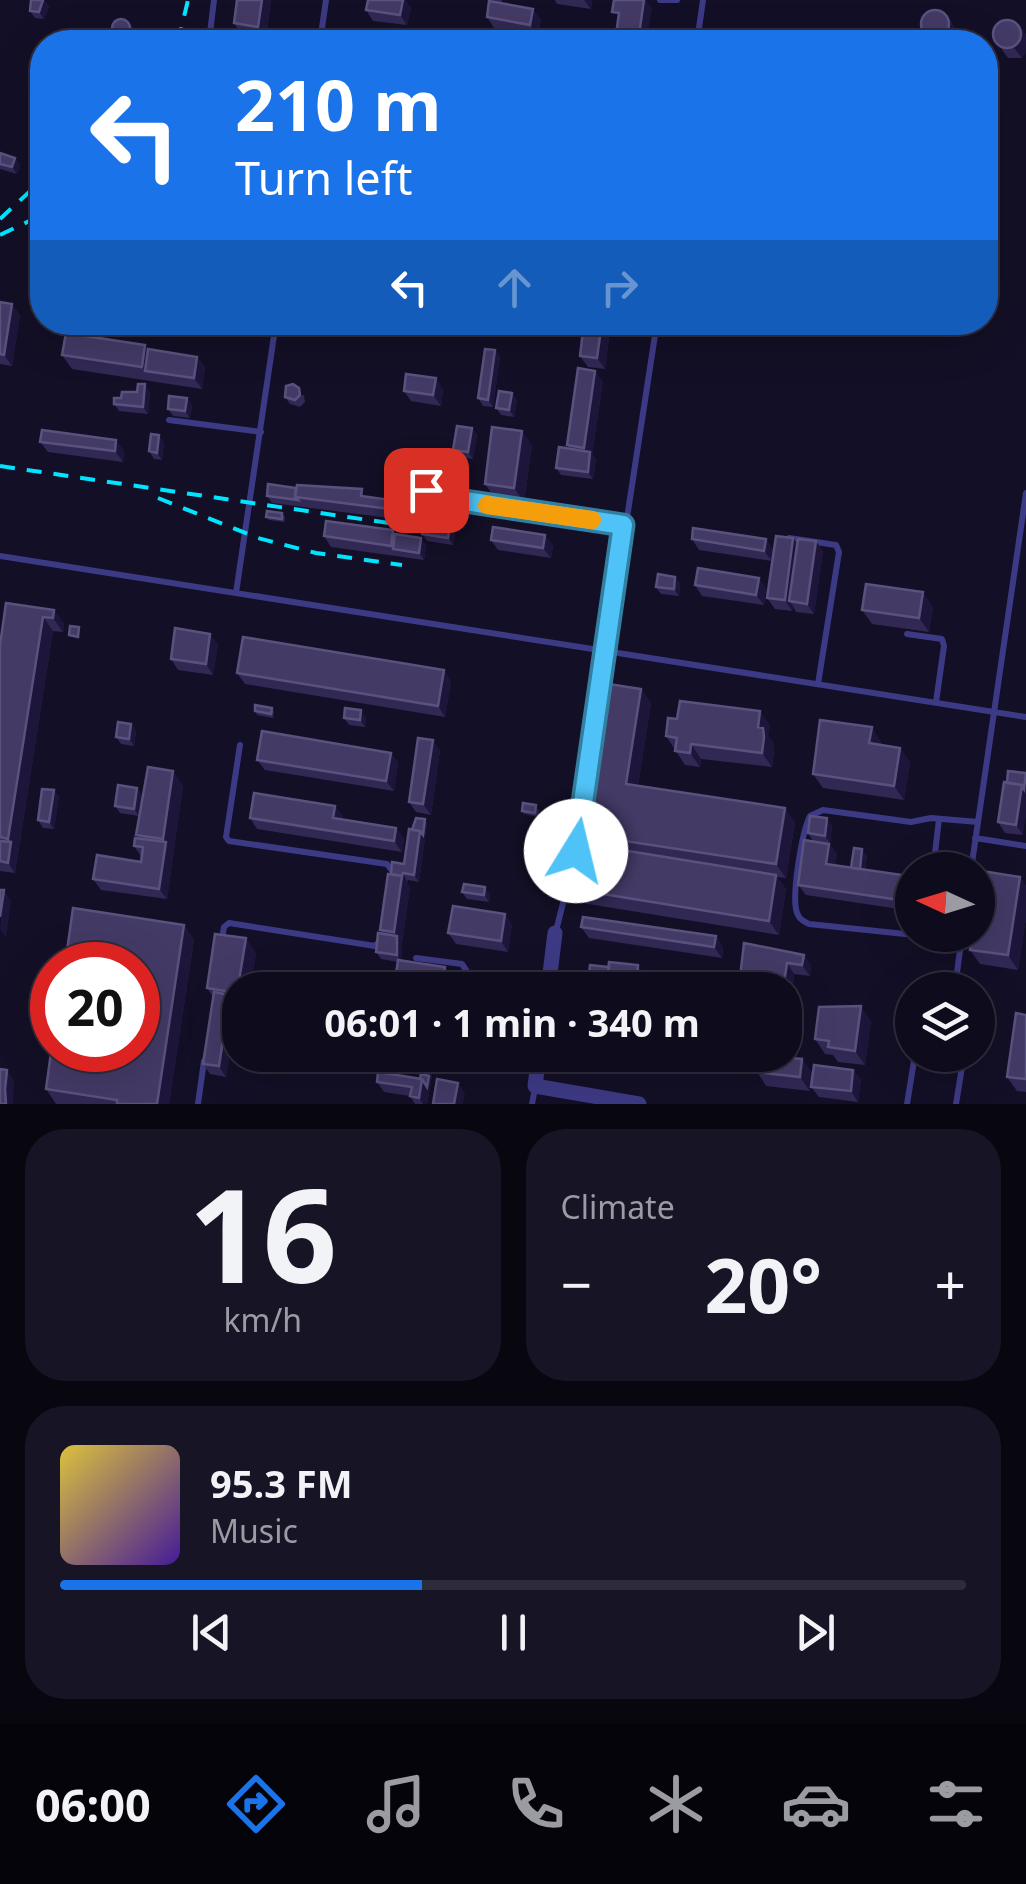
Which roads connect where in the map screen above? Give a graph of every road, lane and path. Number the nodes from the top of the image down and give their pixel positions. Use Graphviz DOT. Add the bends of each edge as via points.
graph roads {
  1 [pos="214,0"];
  2 [pos="326,0"];
  3 [pos="660,0"];
  4 [pos="678,0"];
  5 [pos="704,0"];
  6 [pos="210,30"];
  7 [pos="322,30"];
  8 [pos="699,30"];
  9 [pos="275,335"];
  10 [pos="654,335"];
  11 [pos="169,420"];
  12 [pos="261,432"];
  13 [pos="430,457"];
  14 [pos="1026,493"];
  15 [pos="623,525"];
  16 [pos="788,537"];
  17 [pos="1022,546"];
  18 [pos="0,556"];
  19 [pos="236,593"];
  20 [pos="908,634"];
  21 [pos="607,652"];
  22 [pos="818,684"];
  23 [pos="936,702"];
  24 [pos="994,711"];
  25 [pos="1026,716"];
  26 [pos="240,745"];
  27 [pos="939,819"];
  28 [pos="978,822"];
  29 [pos="975,838"];
  30 [pos="1026,846"];
  31 [pos="576,851"];
  32 [pos="935,852"];
  33 [pos="973,852"];
  34 [pos="594,854"];
  35 [pos="778,885"];
  36 [pos="390,888"];
  37 [pos="796,888"];
  38 [pos="384,924"];
  39 [pos="556,933"];
  40 [pos="895,933"];
  41 [pos="221,947"];
  42 [pos="416,958"];
  43 [pos="467,972"];
  44 [pos="551,972"];
  45 [pos="206,1045"];
  46 [pos="537,1072"];
  47 [pos="912,1072"];
  48 [pos="961,1072"];
  49 [pos="535,1086"];
  50 [pos="198,1104"];
  51 [pos="532,1104"];
  52 [pos="640,1104"];
  53 [pos="907,1104"];
  54 [pos="956,1104"];
  1 -- 6 [label="lane"];
  2 -- 7 [label="lane"];
  3 -- 4 [label="lane"];
  5 -- 8 [label="lane"];
  9 -- 12 [label="lane"];
  10 -- 15 [label="lane"];
  11 -- 12 [label="lane"];
  12 -- 19 [label="lane"];
  13 -- 15 [label="lane" via="426,490 432,496"];
  14 -- 17 [label="lane"];
  15 -- 21 [label="lane"];
  16 -- 22 [label="lane" via="836,545 839,552"];
  17 -- 24 [label="lane"];
  18 -- 19 [label="lane"];
  19 -- 21 [label="lane"];
  20 -- 23 [label="lane" via="942,639"];
  21 -- 22 [label="lane"];
  21 -- 31 [label="lane"];
  22 -- 23 [label="lane"];
  23 -- 24 [label="lane"];
  24 -- 25 [label="lane"];
  24 -- 28 [label="lane"];
  26 -- 36 [label="lane" via="229,841 388,864"];
  27 -- 28 [label="lane"];
  27 -- 32 [label="lane"];
  27 -- 37 [label="lane" via="817,811 806,822"];
  28 -- 29 [label="lane"];
  29 -- 30 [label="lane"];
  29 -- 33 [label="lane"];
  31 -- 34 [label="lane"];
  31 -- 39 [label="lane"];
  35 -- 37 [label="lane"];
  37 -- 40 [label="lane" via="798,914 808,924"];
  38 -- 41 [label="lane" via="375,946 230,923"];
  39 -- 44 [label="street"];
  42 -- 43 [label="lane" via="462,964"];
  45 -- 50 [label="lane"];
  46 -- 49 [label="street"];
  47 -- 53 [label="lane"];
  48 -- 54 [label="lane"];
  49 -- 51 [label="lane"];
  49 -- 52 [label="street"];
}
